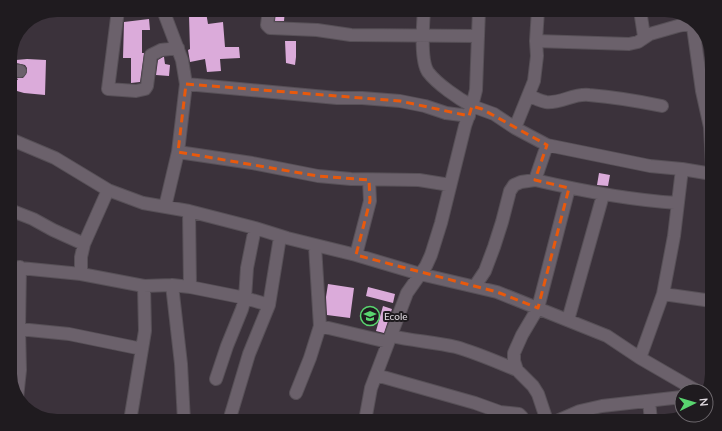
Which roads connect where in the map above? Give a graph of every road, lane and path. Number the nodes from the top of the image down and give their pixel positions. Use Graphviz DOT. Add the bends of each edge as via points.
graph roads {
  1 [pos="117,17"];
  2 [pos="166,17"];
  3 [pos="268,17"];
  4 [pos="423,17"];
  5 [pos="479,17"];
  6 [pos="538,17"];
  7 [pos="641,17"];
  8 [pos="687,24"];
  9 [pos="694,30"];
  10 [pos="422,36"];
  11 [pos="478,36"];
  12 [pos="644,36"];
  13 [pos="536,41"];
  14 [pos="178,48"];
  15 [pos="186,84"];
  16 [pos="529,95"];
  17 [pos="705,103"];
  18 [pos="662,106"];
  19 [pos="470,111"];
  20 [pos="515,128"];
  21 [pos="17,142"];
  22 [pos="547,145"];
  23 [pos="178,152"];
  24 [pos="682,168"];
  25 [pos="705,173"];
  26 [pos="369,180"];
  27 [pos="535,180"];
  28 [pos="450,184"];
  29 [pos="569,188"];
  30 [pos="108,190"];
  31 [pos="603,195"];
  32 [pos="678,202"];
  33 [pos="165,207"];
  34 [pos="189,211"];
  35 [pos="17,213"];
  36 [pos="255,228"];
  37 [pos="280,237"];
  38 [pos="84,244"];
  39 [pos="315,246"];
  40 [pos="356,255"];
  41 [pos="17,267"];
  42 [pos="81,274"];
  43 [pos="420,274"];
  44 [pos="172,285"];
  45 [pos="144,286"];
  46 [pos="475,286"];
  47 [pos="190,287"];
  48 [pos="663,294"];
  49 [pos="17,298"];
  50 [pos="245,298"];
  51 [pos="705,300"];
  52 [pos="269,305"];
  53 [pos="538,308"];
  54 [pos="568,320"];
  55 [pos="320,326"];
  56 [pos="19,329"];
  57 [pos="390,339"];
  58 [pos="142,349"];
  59 [pos="17,350"];
  60 [pos="640,358"];
  61 [pos="517,370"];
  62 [pos="376,375"];
  63 [pos="216,379"];
  64 [pos="683,383"];
  65 [pos="296,393"];
  66 [pos="674,398"];
  67 [pos="649,401"];
  68 [pos="131,414"];
  69 [pos="184,414"];
  70 [pos="231,414"];
  71 [pos="369,414"];
  72 [pos="519,414"];
  73 [pos="545,414"];
  74 [pos="576,414"];
  75 [pos="650,414"];
  1 -- 14 [label="street" via="108,89 145,89 151,55 161,50"];
  2 -- 14 [label="street"];
  3 -- 10 [label="street" via="267,25 270,28"];
  4 -- 10 [label="street"];
  5 -- 11 [label="street"];
  6 -- 13 [label="street"];
  7 -- 12 [label="street"];
  8 -- 12 [label="street"];
  9 -- 17 [label="street"];
  10 -- 11 [label="street"];
  10 -- 19 [label="street" via="428,71"];
  11 -- 19 [label="street" via="476,90"];
  12 -- 13 [label="street" via="638,42 629,44"];
  13 -- 16 [label="street" via="534,81"];
  14 -- 15 [label="street"];
  15 -- 19 [label="street" via="400,101 446,113"];
  15 -- 23 [label="street"];
  16 -- 18 [label="street" via="552,102 588,94"];
  16 -- 20 [label="street"];
  19 -- 20 [label="street" via="494,114"];
  19 -- 28 [label="street"];
  20 -- 22 [label="street"];
  21 -- 30 [label="street" via="55,158"];
  22 -- 24 [label="street" via="650,166"];
  22 -- 27 [label="street"];
  23 -- 26 [label="street" via="318,176"];
  23 -- 33 [label="street"];
  24 -- 25 [label="street"];
  24 -- 32 [label="street"];
  26 -- 28 [label="street" via="419,180"];
  26 -- 40 [label="street" via="370,201"];
  27 -- 29 [label="street"];
  27 -- 46 [label="street" via="514,185 510,191 494,247 485,271"];
  28 -- 43 [label="street" via="431,255"];
  29 -- 31 [label="street"];
  29 -- 53 [label="street"];
  30 -- 33 [label="street" via="143,203"];
  30 -- 38 [label="street"];
  31 -- 32 [label="street"];
  31 -- 54 [label="street"];
  32 -- 48 [label="street"];
  33 -- 34 [label="street"];
  34 -- 36 [label="street"];
  34 -- 47 [label="street"];
  35 -- 38 [label="street"];
  36 -- 37 [label="street"];
  36 -- 50 [label="street" via="247,268"];
  37 -- 39 [label="street"];
  37 -- 52 [label="street"];
  38 -- 42 [label="street"];
  39 -- 40 [label="street"];
  39 -- 55 [label="street"];
  40 -- 43 [label="street"];
  41 -- 42 [label="street"];
  42 -- 45 [label="street"];
  43 -- 46 [label="street"];
  43 -- 57 [label="street" via="407,293"];
  44 -- 45 [label="street"];
  44 -- 47 [label="street"];
  44 -- 69 [label="street"];
  45 -- 58 [label="street" via="145,324"];
  46 -- 53 [label="street"];
  47 -- 50 [label="street"];
  48 -- 51 [label="street"];
  48 -- 60 [label="street"];
  49 -- 56 [label="street"];
  50 -- 52 [label="street"];
  50 -- 63 [label="street"];
  52 -- 70 [label="street" via="249,354"];
  53 -- 54 [label="street"];
  53 -- 61 [label="street" via="514,353"];
  54 -- 60 [label="street" via="607,336"];
  55 -- 57 [label="street"];
  55 -- 65 [label="street"];
  56 -- 58 [label="street" via="69,334"];
  56 -- 59 [label="street"];
  57 -- 61 [label="street" via="455,347"];
  57 -- 62 [label="street"];
  58 -- 68 [label="street"];
  60 -- 64 [label="street"];
  61 -- 73 [label="street" via="533,386"];
  62 -- 71 [label="street" via="371,388"];
  62 -- 72 [label="street" via="500,412"];
  66 -- 67 [label="street"];
  67 -- 74 [label="street" via="602,406"];
  67 -- 75 [label="street"];
}
